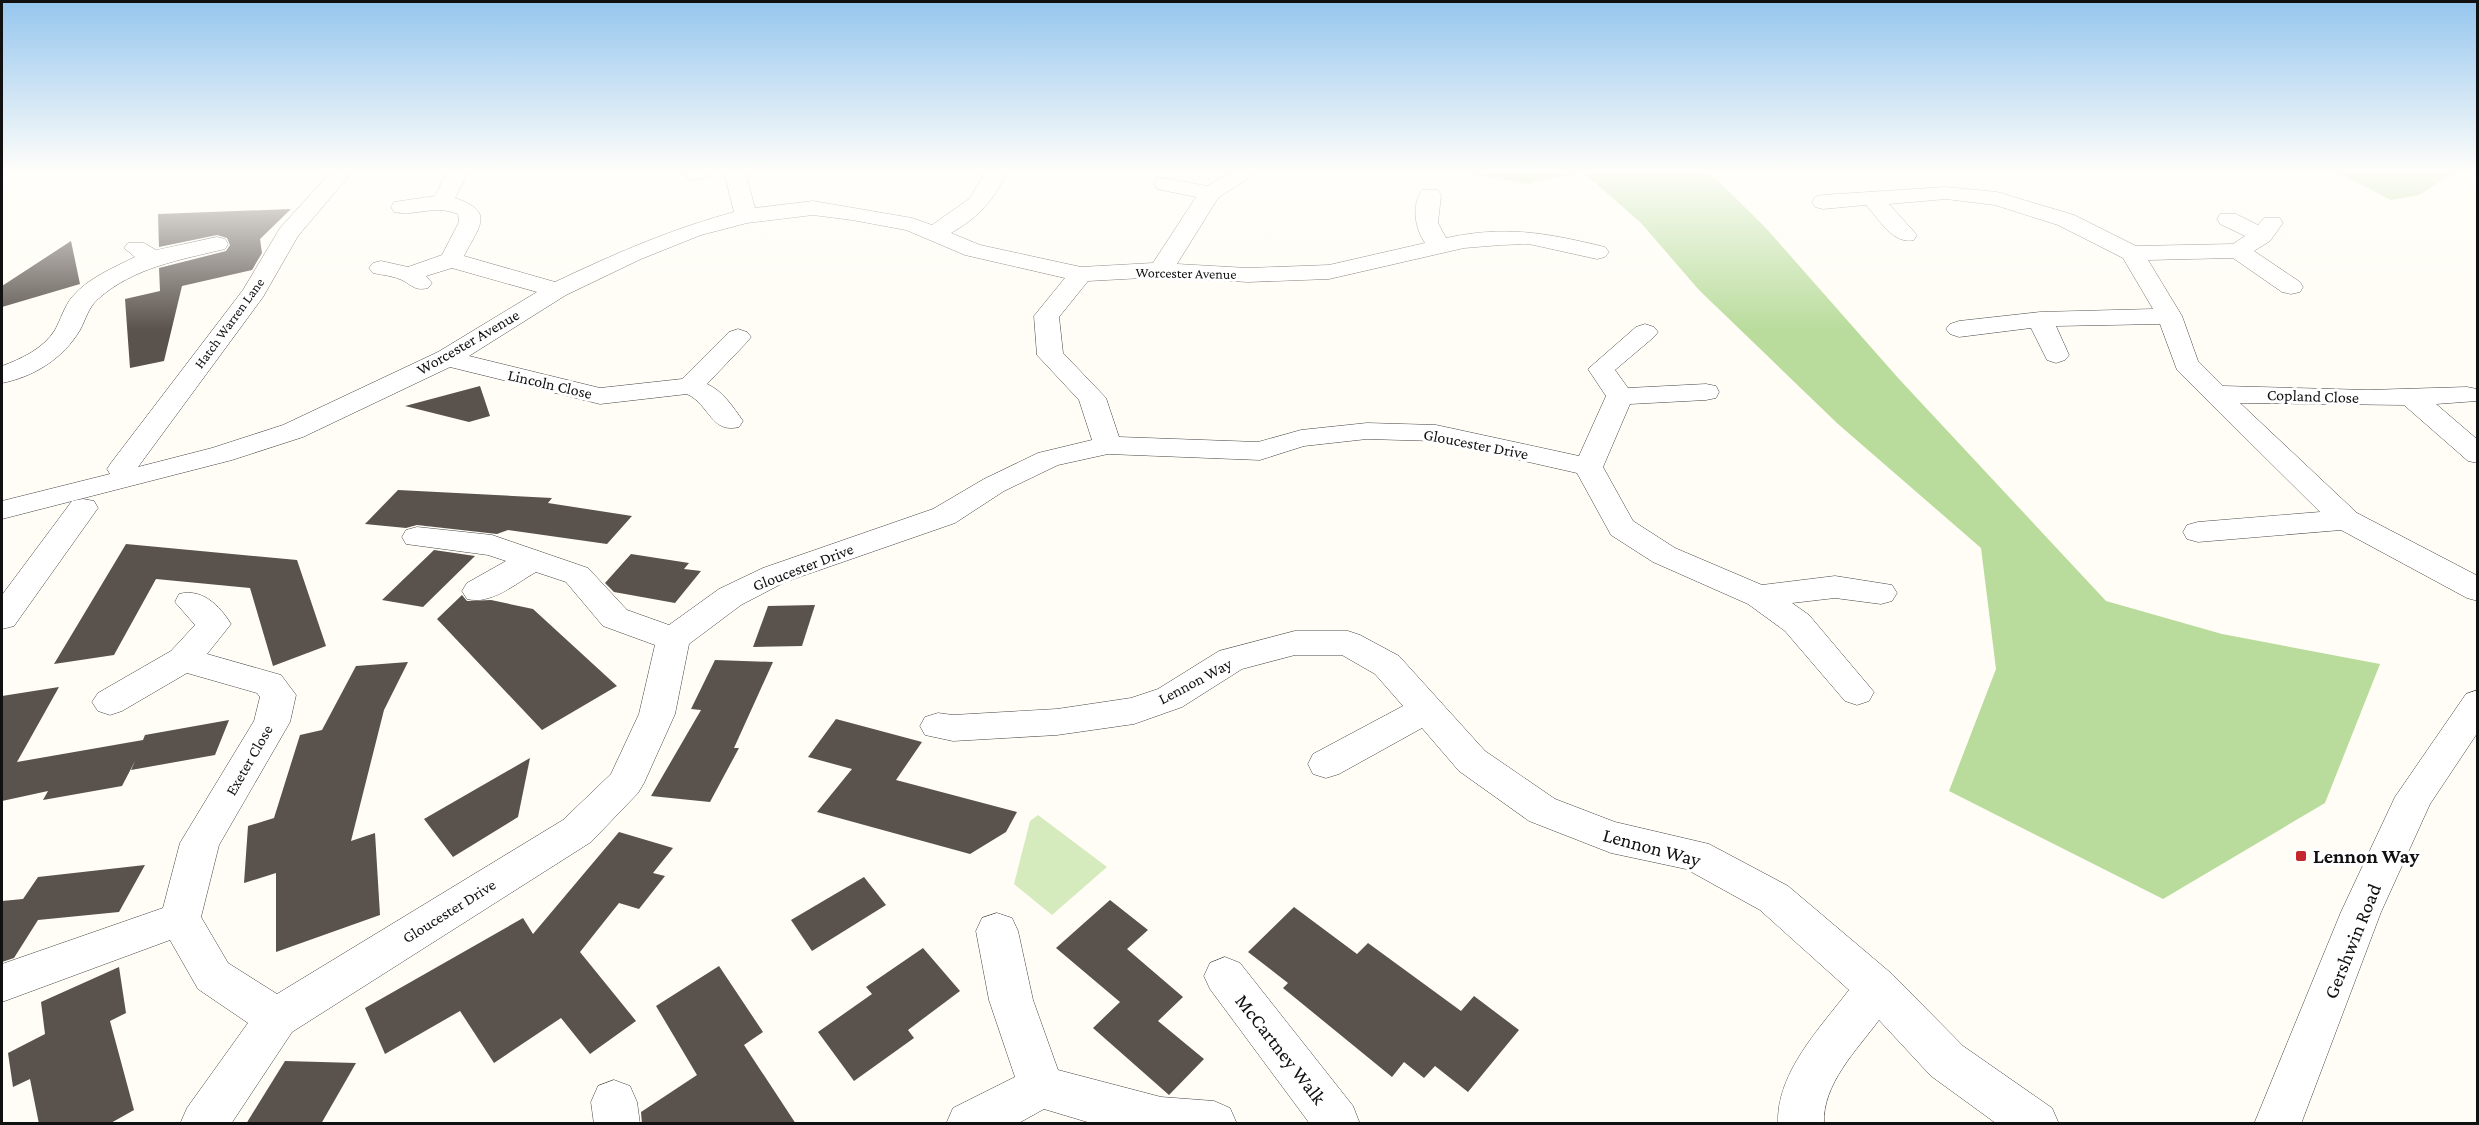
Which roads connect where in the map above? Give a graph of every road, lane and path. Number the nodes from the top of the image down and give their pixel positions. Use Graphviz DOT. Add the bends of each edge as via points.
graph roads {
  1 [pos="295,224"];
  2 [pos="469,224"];
  3 [pos="714,224"];
  4 [pos="909,224"];
  5 [pos="950,224"];
  6 [pos="1190,224"];
  7 [pos="1426,224"];
  8 [pos="1896,224"];
  9 [pos="2075,224"];
  10 [pos="2248,224"];
  11 [pos="933,234"];
  12 [pos="1906,235"];
  13 [pos="216,244"];
  14 [pos="1441,246"];
  15 [pos="2238,251"];
  16 [pos="1597,252"];
  17 [pos="2132,253"];
  18 [pos="451,260"];
  19 [pos="381,268"];
  20 [pos="1161,270"];
  21 [pos="1081,274"];
  22 [pos="2290,287"];
  23 [pos="556,290"];
  24 [pos="2170,316"];
  25 [pos="2040,319"];
  26 [pos="1959,329"];
  27 [pos="1645,332"];
  28 [pos="738,337"];
  29 [pos="2056,355"];
  30 [pos="447,358"];
  31 [pos="2,375"];
  32 [pos="690,386"];
  33 [pos="1706,393"];
  34 [pos="2215,394"];
  35 [pos="2467,395"];
  36 [pos="1620,396"];
  37 [pos="2411,397"];
  38 [pos="729,421"];
  39 [pos="1108,445"];
  40 [pos="2478,455"];
  41 [pos="1589,467"];
  42 [pos="121,469"];
  43 [pos="83,508"];
  44 [pos="2,510"];
  45 [pos="2346,520"];
  46 [pos="2198,532"];
  47 [pos="417,537"];
  48 [pos="534,559"];
  49 [pos="2478,590"];
  50 [pos="478,591"];
  51 [pos="1881,593"];
  52 [pos="1759,596"];
  53 [pos="191,602"];
  54 [pos="2,618"];
  55 [pos="673,639"];
  56 [pos="183,660"];
  57 [pos="1857,692"];
  58 [pos="110,702"];
  59 [pos="2478,703"];
  60 [pos="1428,709"];
  61 [pos="938,726"];
  62 [pos="1326,764"];
  63 [pos="180,919"];
  64 [pos="997,931"];
  65 [pos="1224,976"];
  66 [pos="2,983"];
  67 [pos="1877,988"];
  68 [pos="277,1018"];
  69 [pos="1041,1087"];
  70 [pos="1331,1123"];
  71 [pos="203,1124"];
  72 [pos="969,1124"];
  73 [pos="1214,1124"];
  74 [pos="1800,1124"];
  75 [pos="2036,1124"];
  76 [pos="2277,1124"];
  1 -- 42 [label="street, Hatch Warren Lane" via="254,292"];
  2 -- 18 [label="street"];
  3 -- 23 [label="street, Worcester Avenue" via="643,250"];
  4 -- 11 [label="street, Worcester Avenue"];
  5 -- 11 [label="street"];
  6 -- 20 [label="street"];
  7 -- 14 [label="street" via="1429,236"];
  8 -- 12 [label="street"];
  9 -- 17 [label="street"];
  10 -- 15 [label="street" via="2267,230"];
  11 -- 21 [label="street, Worcester Avenue" via="973,250"];
  13 -- 31 [label="street" via="143,252 80,303 67,331 51,351"];
  14 -- 16 [label="street, Worcester Avenue" via="1548,230"];
  14 -- 20 [label="street, Worcester Avenue" via="1329,272 1248,275"];
  15 -- 17 [label="street"];
  15 -- 22 [label="street"];
  17 -- 24 [label="street"];
  18 -- 19 [label="street" via="415,278"];
  18 -- 23 [label="street"];
  20 -- 21 [label="street, Worcester Avenue"];
  21 -- 39 [label="street" via="1046,316 1050,355 1092,398"];
  23 -- 30 [label="street, Worcester Avenue"];
  24 -- 25 [label="street"];
  24 -- 34 [label="street" via="2186,364"];
  25 -- 26 [label="street"];
  25 -- 29 [label="street"];
  27 -- 36 [label="street" via="1601,369"];
  28 -- 32 [label="street"];
  30 -- 32 [label="street, Lincoln Close" via="600,396"];
  30 -- 44 [label="street, Worcester Avenue" via="293,431 222,454"];
  32 -- 38 [label="street" via="708,394"];
  33 -- 36 [label="street"];
  34 -- 37 [label="street, Copland Close"];
  34 -- 45 [label="street"];
  35 -- 37 [label="street, Copland Close"];
  36 -- 41 [label="street"];
  37 -- 40 [label="street"];
  39 -- 41 [label="street, Gloucester Drive" via="1260,451 1301,438 1367,431 1436,434"];
  39 -- 55 [label="street, Gloucester Drive" via="1048,459 994,485 944,516 774,575 730,597"];
  41 -- 52 [label="street" via="1622,528 1664,555"];
  43 -- 54 [label="street"];
  45 -- 46 [label="street"];
  45 -- 49 [label="street"];
  47 -- 48 [label="street" via="492,545"];
  48 -- 50 [label="street"];
  48 -- 55 [label="street" via="576,575 615,618"];
  51 -- 52 [label="street" via="1835,587"];
  52 -- 57 [label="street" via="1797,623"];
  53 -- 56 [label="street" via="214,624"];
  55 -- 68 [label="street, Gloucester Drive" via="657,714 626,783 577,831"];
  56 -- 58 [label="street"];
  56 -- 63 [label="street, Exeter Close" via="269,684 278,695 272,722 200,843"];
  59 -- 76 [label="street, Gershwin Road" via="2414,797 2361,912"];
  60 -- 61 [label="street, Lennon Way" via="1387,665 1348,643 1295,643 1231,660 1170,698 1134,711 1057,722"];
  60 -- 62 [label="street"];
  60 -- 67 [label="street, Lennon Way" via="1472,761 1542,810 1611,837 1695,855 1774,897"];
  63 -- 66 [label="street"];
  63 -- 68 [label="street" via="213,976"];
  64 -- 69 [label="street" via="1011,1000"];
  65 -- 70 [label="street, McCartney Walk"];
  67 -- 74 [label="street" via="1822,1061 1800,1104"];
  67 -- 75 [label="street, Lennon Way" via="1947,1061"];
  68 -- 71 [label="street, Gloucester Drive"];
  69 -- 72 [label="street"];
  69 -- 73 [label="street" via="1161,1120"];
}
